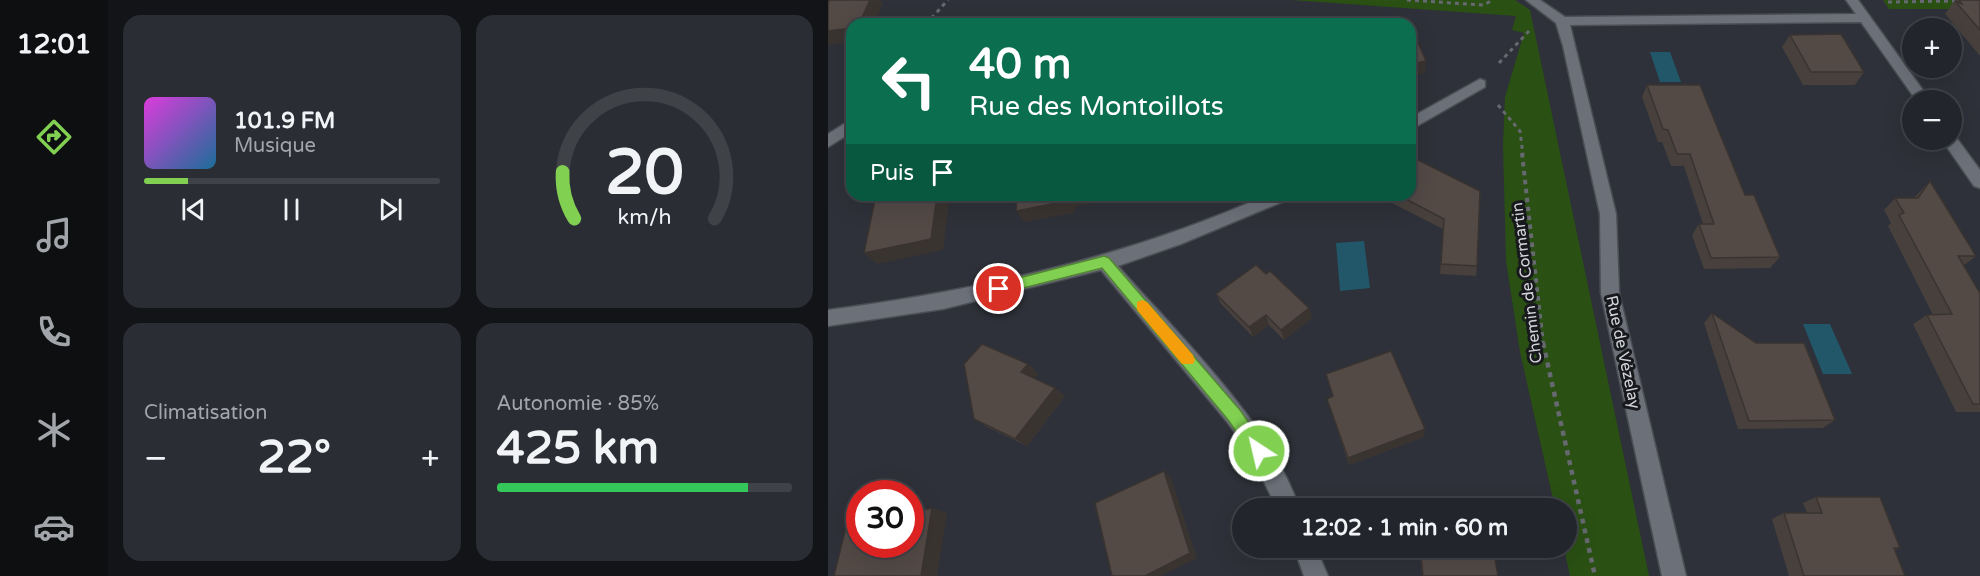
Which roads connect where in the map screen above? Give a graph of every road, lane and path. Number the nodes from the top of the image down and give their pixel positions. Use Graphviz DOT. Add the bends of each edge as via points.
graph roads {
  1 [pos="948,0"];
  2 [pos="1407,0"];
  3 [pos="1493,0"];
  4 [pos="1532,0"];
  5 [pos="1853,1"];
  6 [pos="1969,1"];
  7 [pos="932,18"];
  8 [pos="1865,18"];
  9 [pos="1562,21"];
  10 [pos="1532,28"];
  11 [pos="1480,84"];
  12 [pos="1916,90"];
  13 [pos="1416,121"];
  14 [pos="846,128"];
  15 [pos="828,142"];
  16 [pos="1957,150"];
  17 [pos="1980,182"];
  18 [pos="1269,201"];
  19 [pos="1104,261"];
  20 [pos="828,318"];
  21 [pos="1283,498"];
  22 [pos="1309,558"];
  23 [pos="1316,576"];
  24 [pos="1595,576"];
  25 [pos="1674,576"];
  1 -- 7 [label="path"];
  2 -- 3 [label="path" via="1484,5"];
  4 -- 9 [label="street"];
  5 -- 6 [label="path"];
  5 -- 8 [label="street"];
  8 -- 9 [label="street"];
  8 -- 12 [label="street"];
  9 -- 25 [label="street, Rue de Vézelay" via="1605,195 1610,293"];
  10 -- 11 [label="path"];
  11 -- 13 [label="street"];
  11 -- 24 [label="path, Chemin de Cormartin" via="1520,131 1543,343"];
  14 -- 15 [label="street"];
  16 -- 17 [label="street"];
  18 -- 19 [label="street" via="1221,222"];
  19 -- 20 [label="street" via="978,294"];
  19 -- 21 [label="street" via="1235,416 1259,451"];
  22 -- 23 [label="street"];
}
